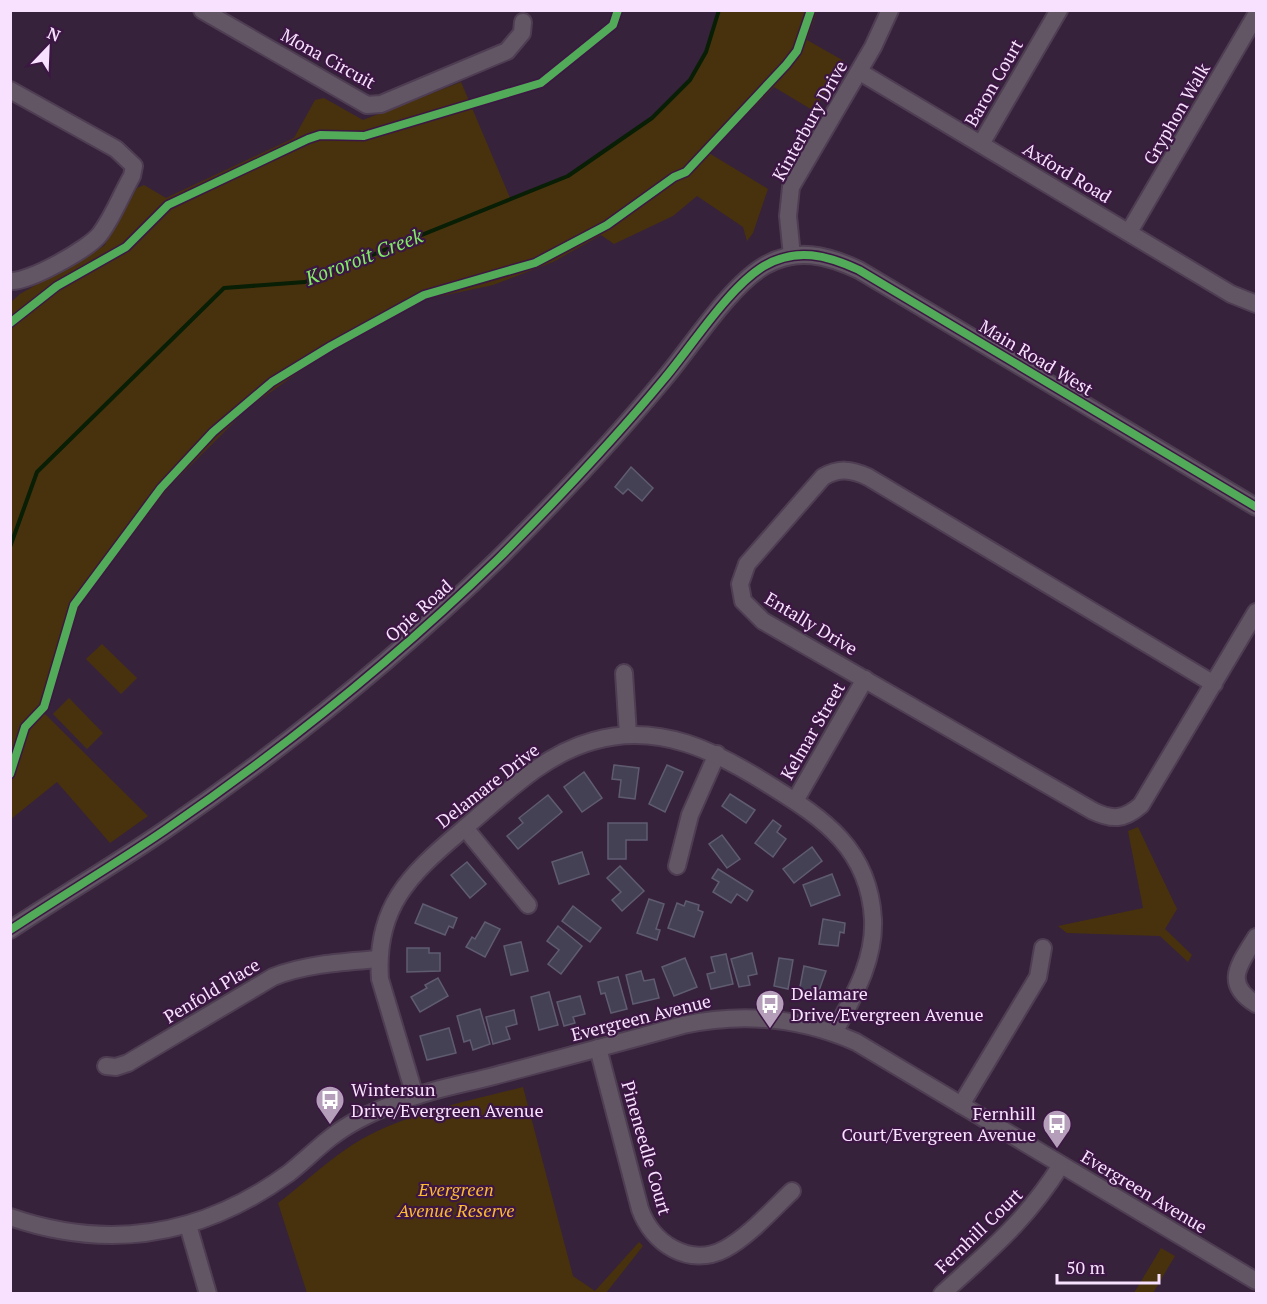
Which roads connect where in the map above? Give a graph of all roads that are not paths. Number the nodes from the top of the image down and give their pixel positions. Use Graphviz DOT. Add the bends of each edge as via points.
graph roads {
  1 [pos="202,10"];
  2 [pos="890,10"];
  3 [pos="1059,10"];
  4 [pos="1257,15"];
  5 [pos="523,22"];
  6 [pos="860,72"];
  7 [pos="10,90"];
  8 [pos="981,144"];
  9 [pos="1129,232"];
  10 [pos="792,256"];
  11 [pos="10,281"];
  12 [pos="1257,304"];
  13 [pos="1257,507"];
  14 [pos="1257,612"];
  15 [pos="624,673"];
  16 [pos="865,679"];
  17 [pos="1214,684"];
  18 [pos="628,735"];
  19 [pos="717,754"];
  20 [pos="795,801"];
  21 [pos="465,828"];
  22 [pos="677,866"];
  23 [pos="528,904"];
  24 [pos="10,930"];
  25 [pos="1257,937"];
  26 [pos="1043,948"];
  27 [pos="379,959"];
  28 [pos="1257,1004"];
  29 [pos="834,1033"];
  30 [pos="598,1048"];
  31 [pos="106,1066"];
  32 [pos="415,1096"];
  33 [pos="961,1105"];
  34 [pos="1061,1165"];
  35 [pos="792,1191"];
  36 [pos="10,1217"];
  37 [pos="188,1225"];
  38 [pos="1257,1281"];
  39 [pos="208,1293"];
  40 [pos="942,1293"];
  1 -- 5 [label="street, Mona Circuit" via="367,105 381,104 507,51 522,33"];
  2 -- 6 [label="street, Kinterbury Drive"];
  3 -- 8 [label="street, Baron Court"];
  4 -- 9 [label="street, Gryphon Walk"];
  6 -- 8 [label="street, Axford Road"];
  6 -- 10 [label="street, Kinterbury Drive" via="791,187 788,216"];
  7 -- 11 [label="street" via="116,150 134,166 132,176 91,244 18,282"];
  8 -- 9 [label="street, Axford Road"];
  9 -- 12 [label="street, Axford Road" via="1231,294"];
  10 -- 13 [label="street, Main Road West" via="818,254 859,270"];
  10 -- 24 [label="street, Opie Road" via="765,265 745,281 573,483 389,659 200,805"];
  14 -- 17 [label="street, Entally Drive"];
  15 -- 18 [label="street"];
  16 -- 17 [label="street, Entally Drive" via="1093,811 1113,818 1141,805"];
  16 -- 17 [label="street, Entally Drive" via="763,621 746,606 741,594 741,576 747,564 815,484 839,470 868,477"];
  16 -- 20 [label="street, Kelmar Street"];
  18 -- 19 [label="street, Delamare Drive" via="676,739"];
  18 -- 21 [label="street, Delamare Drive" via="592,741 545,763"];
  19 -- 20 [label="street, Delamare Drive"];
  19 -- 22 [label="street" via="690,814"];
  20 -- 29 [label="street, Delamare Drive" via="842,838 861,869 871,902 872,945 867,963"];
  21 -- 23 [label="street"];
  21 -- 27 [label="street, Delamare Drive" via="407,881 386,919"];
  25 -- 28 [label="street" via="1238,969 1236,981 1241,992"];
  26 -- 33 [label="street" via="1038,977"];
  27 -- 31 [label="street, Penfold Place" via="325,964 273,977 128,1063"];
  27 -- 32 [label="street, Delamare Drive" via="383,996"];
  29 -- 30 [label="street, Evergreen Avenue" via="782,1020 727,1017"];
  29 -- 33 [label="street, Evergreen Avenue" via="856,1042"];
  30 -- 32 [label="street, Evergreen Avenue"];
  30 -- 35 [label="street, Pineneedle Court" via="642,1215 666,1246 700,1255 726,1248"];
  32 -- 37 [label="street, Evergreen Avenue" via="357,1121 240,1204"];
  33 -- 34 [label="street, Evergreen Avenue"];
  34 -- 38 [label="street, Evergreen Avenue"];
  34 -- 40 [label="street, Fernhill Court" via="1021,1221"];
  36 -- 37 [label="street, Evergreen Avenue" via="51,1229 89,1234 132,1234"];
  37 -- 39 [label="street"];
}
